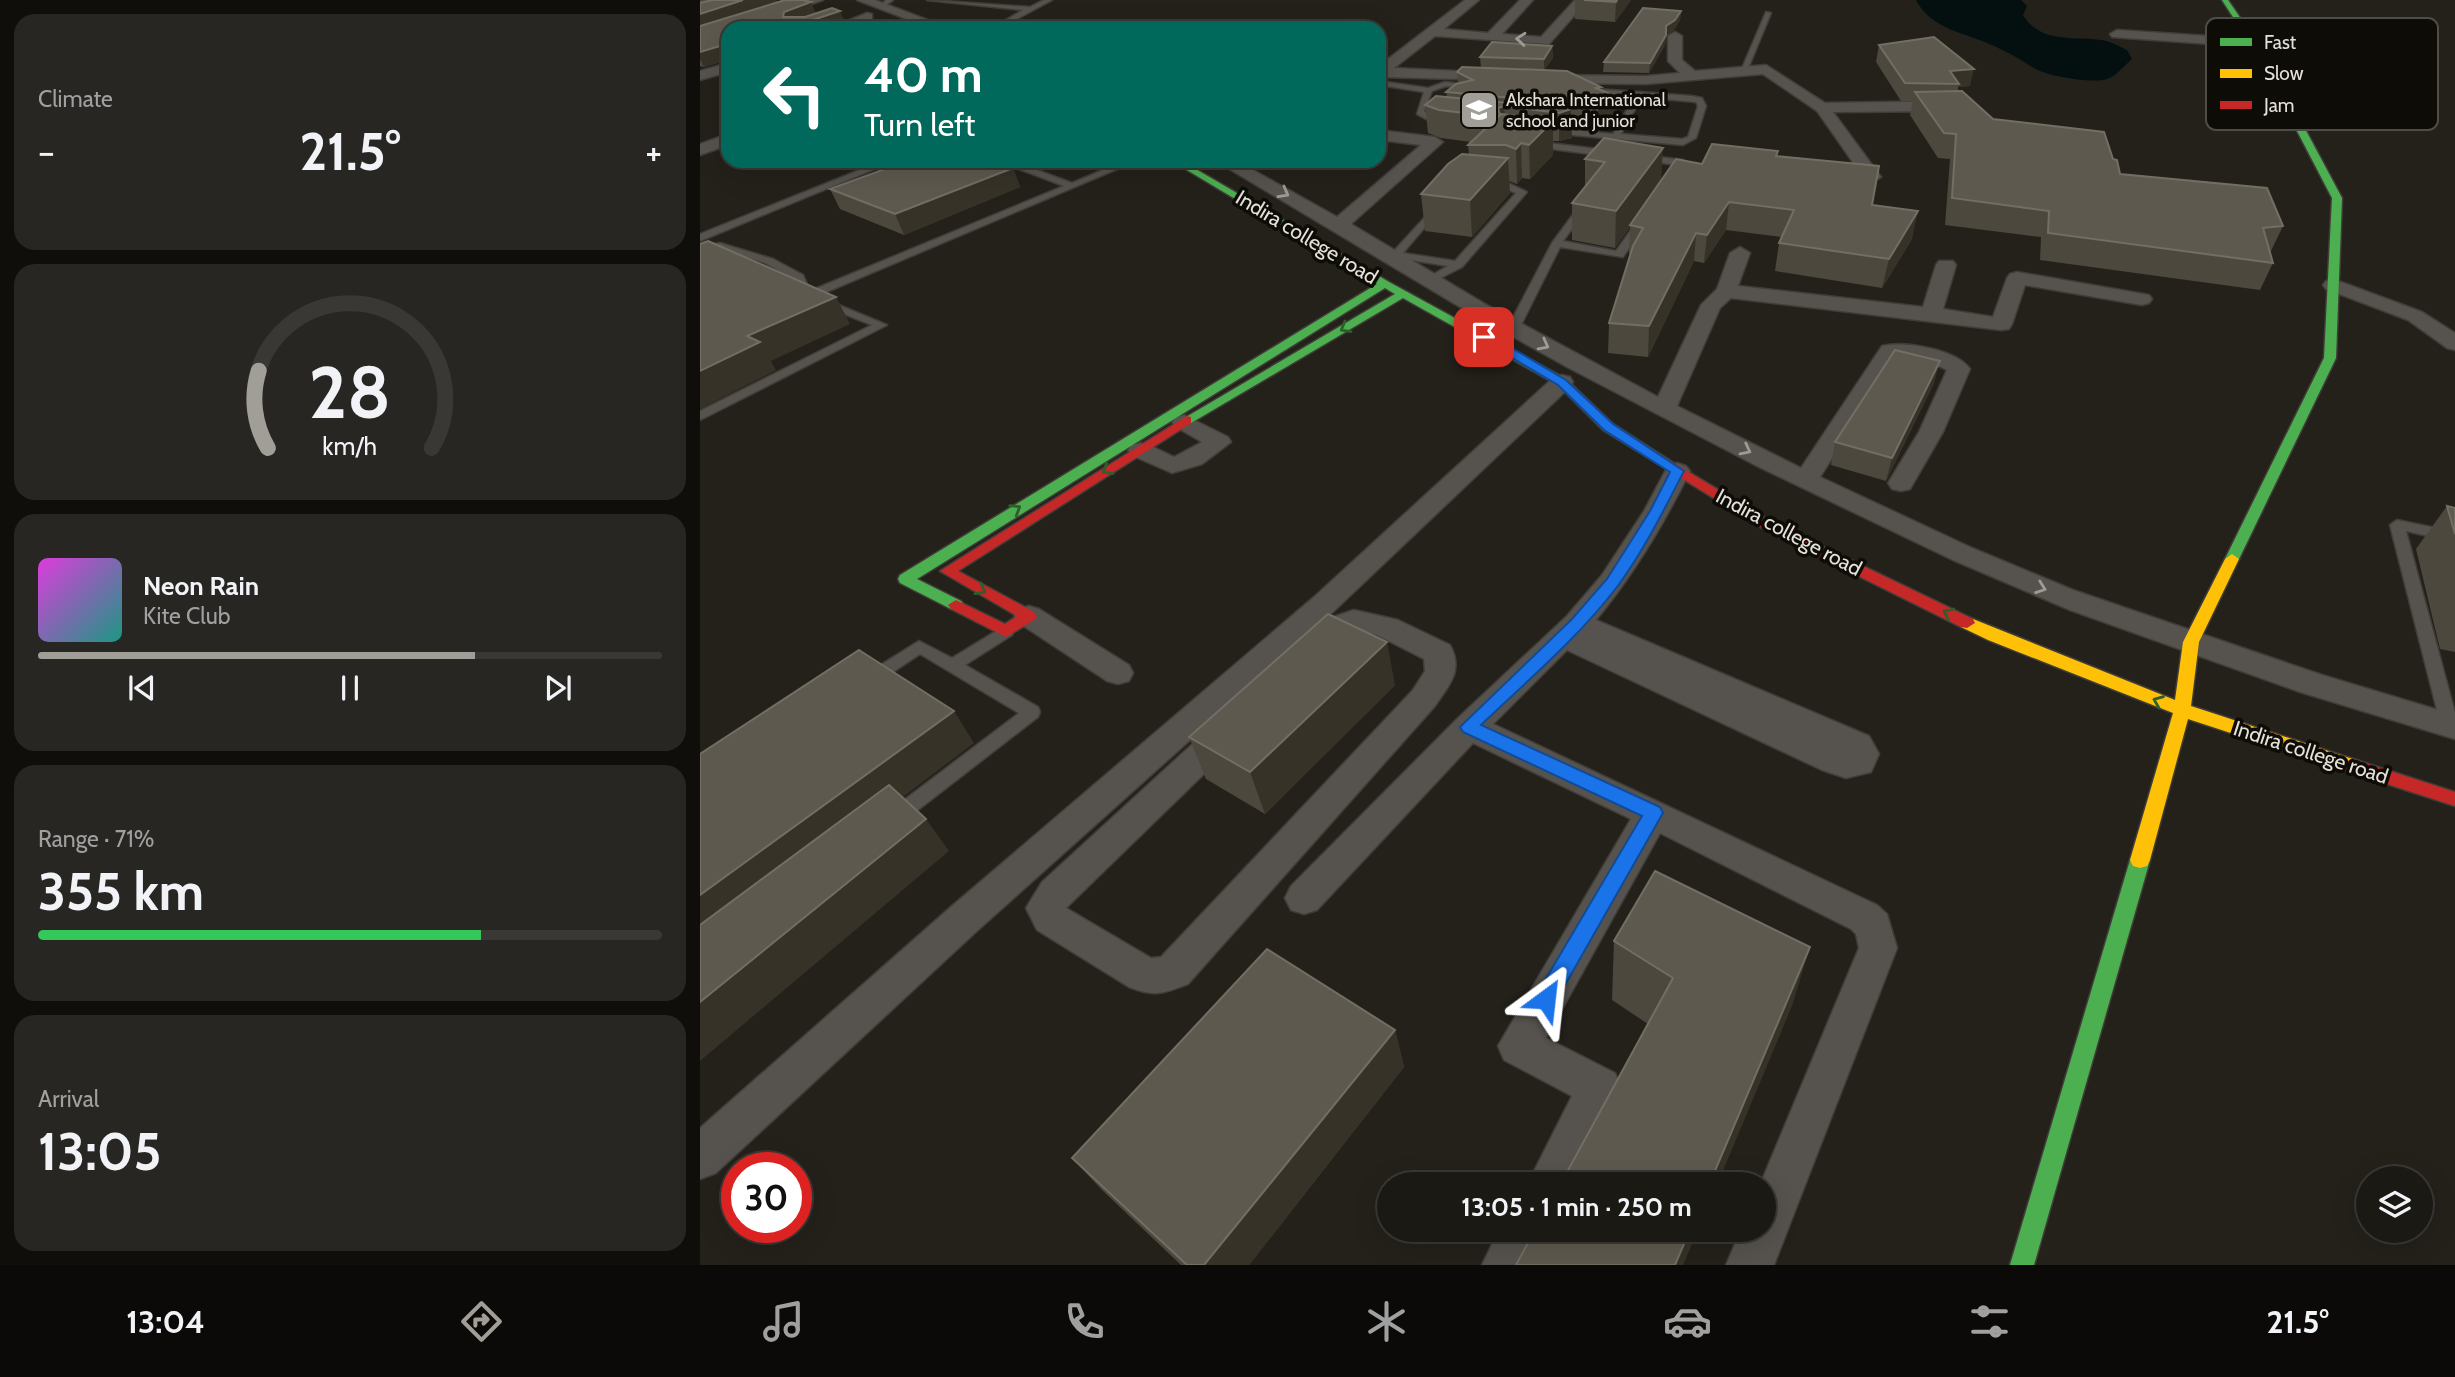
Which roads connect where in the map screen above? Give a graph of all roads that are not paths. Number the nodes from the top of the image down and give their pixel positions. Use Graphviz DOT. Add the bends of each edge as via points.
graph roads {
  1 [pos="784,0"];
  2 [pos="817,0"];
  3 [pos="863,0"];
  4 [pos="930,0"];
  5 [pos="1049,0"];
  6 [pos="1473,0"];
  7 [pos="1527,0"];
  8 [pos="1582,0"];
  9 [pos="2225,0"];
  10 [pos="885,3"];
  11 [pos="1031,9"];
  12 [pos="1768,13"];
  13 [pos="746,18"];
  14 [pos="2237,18"];
  15 [pos="824,19"];
  16 [pos="749,21"];
  17 [pos="864,21"];
  18 [pos="926,21"];
  19 [pos="1008,21"];
  20 [pos="721,30"];
  21 [pos="1431,32"];
  22 [pos="2117,34"];
  23 [pos="700,36"];
  24 [pos="1675,36"];
  25 [pos="1491,37"];
  26 [pos="2206,40"];
  27 [pos="721,54"];
  28 [pos="700,61"];
  29 [pos="721,68"];
  30 [pos="1386,71"];
  31 [pos="1743,71"];
  32 [pos="700,76"];
  33 [pos="1386,76"];
  34 [pos="1692,76"];
  35 [pos="1386,78"];
  36 [pos="1502,82"];
  37 [pos="1541,83"];
  38 [pos="1625,86"];
  39 [pos="1429,90"];
  40 [pos="1640,94"];
  41 [pos="1822,108"];
  42 [pos="1965,108"];
  43 [pos="1455,121"];
  44 [pos="1548,130"];
  45 [pos="2300,130"];
  46 [pos="1386,136"];
  47 [pos="1615,137"];
  48 [pos="721,142"];
  49 [pos="1518,142"];
  50 [pos="700,150"];
  51 [pos="873,168"];
  52 [pos="1023,168"];
  53 [pos="1115,168"];
  54 [pos="1230,168"];
  55 [pos="1231,168"];
  56 [pos="1872,177"];
  57 [pos="1483,184"];
  58 [pos="1072,186"];
  59 [pos="1667,186"];
  60 [pos="1446,196"];
  61 [pos="1588,201"];
  62 [pos="1651,209"];
  63 [pos="1340,224"];
  64 [pos="700,238"];
  65 [pos="1557,243"];
  66 [pos="700,250"];
  67 [pos="1740,253"];
  68 [pos="1458,265"];
  69 [pos="1946,265"];
  70 [pos="1429,281"];
  71 [pos="1385,284"];
  72 [pos="2333,285"];
  73 [pos="1726,291"];
  74 [pos="1404,294"];
  75 [pos="807,296"];
  76 [pos="2142,299"];
  77 [pos="1931,314"];
  78 [pos="1513,329"];
  79 [pos="2455,342"];
  80 [pos="1562,382"];
  81 [pos="1665,408"];
  82 [pos="1189,415"];
  83 [pos="700,416"];
  84 [pos="1140,450"];
  85 [pos="1677,471"];
  86 [pos="1805,479"];
  87 [pos="1901,483"];
  88 [pos="2455,537"];
  89 [pos="1324,604"];
  90 [pos="1354,620"];
  91 [pos="1017,624"];
  92 [pos="1570,630"];
  93 [pos="2191,642"];
  94 [pos="953,665"];
  95 [pos="1118,673"];
  96 [pos="2447,684"];
  97 [pos="850,693"];
  98 [pos="2182,710"];
  99 [pos="2453,726"];
  100 [pos="1469,727"];
  101 [pos="2455,799"];
  102 [pos="1653,813"];
  103 [pos="1081,816"];
  104 [pos="880,828"];
  105 [pos="1115,838"];
  106 [pos="1304,898"];
  107 [pos="700,1157"];
  108 [pos="1556,1172"];
  109 [pos="1776,1200"];
  110 [pos="1518,1242"];
  111 [pos="1759,1242"];
  112 [pos="1506,1265"];
  113 [pos="1750,1265"];
  114 [pos="2022,1265"];
  1 -- 13 [label="lane" via="793,4"];
  2 -- 16 [label="street"];
  3 -- 10 [label="street"];
  4 -- 11 [label="lane"];
  5 -- 11 [label="lane"];
  6 -- 21 [label="street"];
  7 -- 25 [label="street"];
  8 -- 25 [label="street, one-way" via="1546,40"];
  9 -- 14 [label="street"];
  10 -- 18 [label="street"];
  11 -- 19 [label="lane"];
  12 -- 31 [label="lane"];
  15 -- 17 [label="street" via="849,10 872,19"];
  20 -- 23 [label="street"];
  21 -- 25 [label="street"];
  21 -- 30 [label="street"];
  22 -- 26 [label="street"];
  24 -- 34 [label="street" via="1675,61"];
  27 -- 28 [label="street"];
  29 -- 32 [label="street"];
  31 -- 34 [label="street"];
  31 -- 41 [label="street" via="1766,69"];
  33 -- 36 [label="street"];
  34 -- 38 [label="street"];
  35 -- 39 [label="lane"];
  36 -- 39 [label="lane" via="1445,84"];
  37 -- 38 [label="street"];
  38 -- 40 [label="lane"];
  39 -- 43 [label="lane" via="1422,115"];
  40 -- 47 [label="lane"];
  40 -- 47 [label="lane" via="1699,100 1702,106 1692,138 1676,143"];
  41 -- 42 [label="street"];
  41 -- 56 [label="street"];
  44 -- 47 [label="lane"];
  45 -- 72 [label="street" via="2337,198"];
  46 -- 63 [label="street" via="1435,142"];
  48 -- 50 [label="street"];
  49 -- 59 [label="lane" via="1682,163"];
  51 -- 64 [label="lane"];
  52 -- 58 [label="lane"];
  53 -- 58 [label="lane"];
  54 -- 71 [label="street, Indira college road"];
  55 -- 63 [label="street, Indira college road, one-way"];
  57 -- 68 [label="lane" via="1522,192"];
  58 -- 75 [label="lane"];
  60 -- 68 [label="lane" via="1396,255"];
  61 -- 65 [label="lane"];
  62 -- 65 [label="lane" via="1619,255"];
  63 -- 70 [label="street, Indira college road"];
  65 -- 78 [label="lane"];
  66 -- 75 [label="lane" via="720,246 769,261 799,276"];
  67 -- 73 [label="street"];
  68 -- 70 [label="lane"];
  69 -- 77 [label="street"];
  70 -- 78 [label="street, Indira college road"];
  71 -- 74 [label="street, Indira college road"];
  71 -- 82 [label="street"];
  72 -- 79 [label="street" via="2415,316"];
  72 -- 93 [label="street" via="2330,358"];
  73 -- 77 [label="street"];
  73 -- 81 [label="street" via="1711,305"];
  74 -- 80 [label="street, Indira college road"];
  74 -- 82 [label="street, one-way"];
  75 -- 83 [label="lane" via="881,325"];
  76 -- 77 [label="street" via="2017,278 1999,331"];
  78 -- 81 [label="street, Indira college road, one-way"];
  80 -- 85 [label="street, Indira college road" via="1608,427"];
  80 -- 89 [label="street"];
  81 -- 86 [label="street, Indira college road, one-way"];
  82 -- 84 [label="street"];
  82 -- 84 [label="street" via="1219,442 1193,459 1172,465"];
  91 -- 82 [label="street, one-way" via="905,579"];
  84 -- 91 [label="street, one-way" via="947,571"];
  85 -- 92 [label="street" via="1612,582"];
  98 -- 85 [label="street, Indira college road, one-way" via="1994,636 1767,525"];
  86 -- 87 [label="street" via="1890,351 1899,349 1950,362 1959,369 1931,432"];
  86 -- 93 [label="street, Indira college road, one-way" via="2030,584"];
  88 -- 96 [label="lane" via="2396,526"];
  89 -- 90 [label="street"];
  89 -- 103 [label="street"];
  90 -- 105 [label="street" via="1340,625"];
  90 -- 105 [label="street" via="1369,621 1440,653 1441,672 1424,698 1174,971 1156,977 1143,974 1050,918 1045,908 1055,893"];
  91 -- 94 [label="lane"];
  91 -- 95 [label="street"];
  92 -- 92 [label="street" via="1857,745 1862,754 1858,763 1834,761"];
  92 -- 100 [label="street"];
  93 -- 98 [label="street"];
  93 -- 99 [label="street, Indira college road" via="2325,690"];
  94 -- 97 [label="lane" via="919,646"];
  94 -- 104 [label="lane" via="1032,712"];
  96 -- 99 [label="lane"];
  98 -- 101 [label="street, Indira college road"];
  98 -- 114 [label="street"];
  100 -- 102 [label="street"];
  100 -- 106 [label="street"];
  102 -- 108 [label="street" via="1519,1046 1600,1088"];
  102 -- 109 [label="street" via="1874,926 1878,948"];
  103 -- 105 [label="street"];
  103 -- 107 [label="street"];
  110 -- 112 [label="street"];
  111 -- 113 [label="street"];
}
